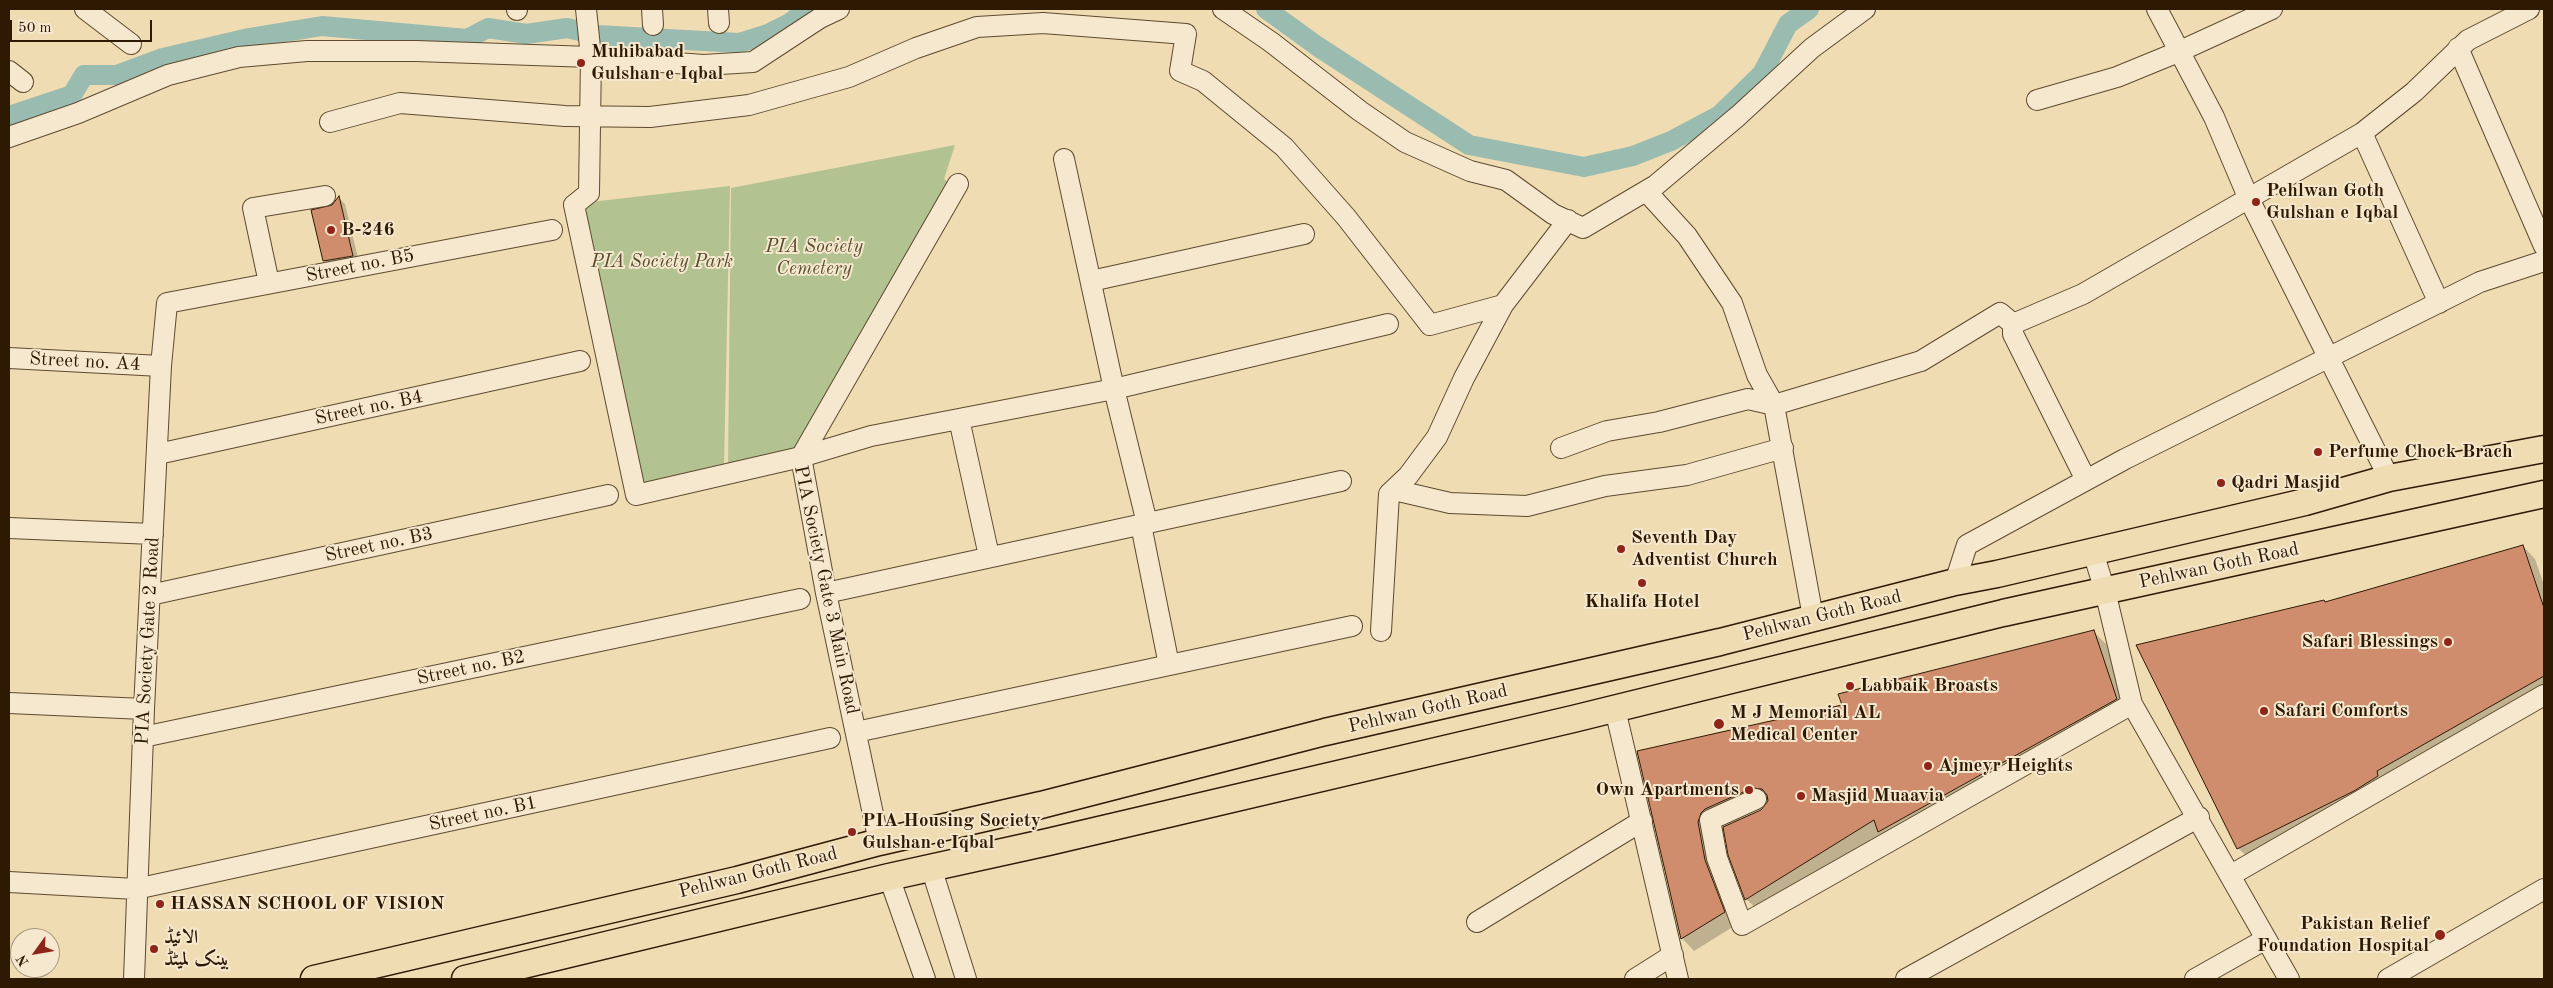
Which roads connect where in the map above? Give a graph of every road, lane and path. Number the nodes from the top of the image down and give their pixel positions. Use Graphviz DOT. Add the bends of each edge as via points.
graph roads {
  1 [pos="85,9"];
  2 [pos="586,9"];
  3 [pos="839,9"];
  4 [pos="1223,9"];
  5 [pos="1865,9"];
  6 [pos="2157,9"];
  7 [pos="2272,9"];
  8 [pos="2529,9"];
  9 [pos="131,44"];
  10 [pos="2458,48"];
  11 [pos="591,49"];
  12 [pos="2178,52"];
  13 [pos="2036,100"];
  14 [pos="589,116"];
  15 [pos="330,122"];
  16 [pos="2362,133"];
  17 [pos="9,137"];
  18 [pos="1064,159"];
  19 [pos="958,184"];
  20 [pos="1646,191"];
  21 [pos="325,196"];
  22 [pos="2248,197"];
  23 [pos="1568,220"];
  24 [pos="552,230"];
  25 [pos="1304,234"];
  26 [pos="2544,246"];
  27 [pos="2544,261"];
  28 [pos="1091,281"];
  29 [pos="269,283"];
  30 [pos="167,302"];
  31 [pos="2439,302"];
  32 [pos="1503,305"];
  33 [pos="1388,324"];
  34 [pos="2013,324"];
  35 [pos="9,358"];
  36 [pos="2328,358"];
  37 [pos="580,361"];
  38 [pos="161,366"];
  39 [pos="1114,389"];
  40 [pos="1774,405"];
  41 [pos="959,419"];
  42 [pos="1561,448"];
  43 [pos="1783,448"];
  44 [pos="2544,449"];
  45 [pos="158,454"];
  46 [pos="801,457"];
  47 [pos="2390,478"];
  48 [pos="1341,480"];
  49 [pos="2086,480"];
  50 [pos="1394,490"];
  51 [pos="2544,494"];
  52 [pos="608,495"];
  53 [pos="1144,524"];
  54 [pos="9,528"];
  55 [pos="153,534"];
  56 [pos="2093,552"];
  57 [pos="989,556"];
  58 [pos="1955,582"];
  59 [pos="2105,591"];
  60 [pos="826,593"];
  61 [pos="150,595"];
  62 [pos="800,599"];
  63 [pos="1854,608"];
  64 [pos="1813,617"];
  65 [pos="1352,626"];
  66 [pos="1381,631"];
  67 [pos="1864,648"];
  68 [pos="1639,661"];
  69 [pos="1169,665"];
  70 [pos="2544,695"];
  71 [pos="1646,701"];
  72 [pos="9,703"];
  73 [pos="2132,704"];
  74 [pos="144,709"];
  75 [pos="1615,709"];
  76 [pos="856,732"];
  77 [pos="143,737"];
  78 [pos="830,738"];
  79 [pos="1756,799"];
  80 [pos="1041,805"];
  81 [pos="2199,818"];
  82 [pos="1642,821"];
  83 [pos="879,842"];
  84 [pos="1048,842"];
  85 [pos="931,868"];
  86 [pos="762,873"];
  87 [pos="2231,875"];
  88 [pos="889,876"];
  89 [pos="9,882"];
  90 [pos="136,889"];
  91 [pos="2544,890"];
  92 [pos="769,906"];
  93 [pos="1478,922"];
  94 [pos="2266,939"];
  95 [pos="1673,955"];
  96 [pos="134,979"];
  97 [pos="314,979"];
  98 [pos="465,979"];
  99 [pos="925,979"];
  100 [pos="966,979"];
  101 [pos="1635,979"];
  102 [pos="1678,979"];
  103 [pos="1906,979"];
  104 [pos="2195,979"];
  105 [pos="2289,979"];
  106 [pos="2388,979"];
  1 -- 9 [label="street"];
  2 -- 11 [label="street"];
  3 -- 11 [label="street" via="753,62 704,65"];
  4 -- 23 [label="street" via="1405,142 1470,171 1506,180 1553,214"];
  5 -- 20 [label="street" via="1812,48 1738,116"];
  6 -- 12 [label="street"];
  7 -- 12 [label="street"];
  8 -- 10 [label="street"];
  10 -- 16 [label="street" via="2414,92"];
  10 -- 26 [label="street"];
  11 -- 14 [label="street"];
  11 -- 17 [label="street" via="307,51 239,57 168,75 78,113"];
  12 -- 13 [label="street" via="2117,77"];
  12 -- 22 [label="street" via="2214,117"];
  14 -- 15 [label="street" via="400,103"];
  14 -- 32 [label="street" via="650,117 749,105 849,77 916,48 977,27 1043,24 1186,34 1180,71 1203,81 1284,147 1346,217 1430,325"];
  14 -- 46 [label="street, PIA Society Gate 3 Main Road" via="589,193 574,204 636,495"];
  16 -- 22 [label="street"];
  16 -- 31 [label="street"];
  18 -- 28 [label="street"];
  19 -- 46 [label="street"];
  20 -- 23 [label="street" via="1584,228"];
  20 -- 40 [label="street" via="1687,236 1732,303 1757,375"];
  21 -- 29 [label="street" via="254,208"];
  22 -- 34 [label="street" via="2083,294"];
  22 -- 36 [label="street"];
  23 -- 32 [label="street"];
  24 -- 29 [label="street, Street no. B5"];
  25 -- 28 [label="street"];
  27 -- 31 [label="street" via="2480,282"];
  28 -- 39 [label="street"];
  29 -- 30 [label="street, Street no. B5"];
  30 -- 38 [label="street, PIA Society Gate 2 Road"];
  31 -- 36 [label="street"];
  32 -- 50 [label="street" via="1438,436"];
  33 -- 39 [label="street"];
  34 -- 40 [label="street" via="2000,314 1921,362"];
  34 -- 49 [label="street" via="2013,334"];
  35 -- 38 [label="street, Street no. A4"];
  36 -- 47 [label="street"];
  36 -- 49 [label="street"];
  37 -- 45 [label="street, Street no. B4"];
  38 -- 45 [label="street, PIA Society Gate 2 Road"];
  39 -- 41 [label="street"];
  39 -- 53 [label="street"];
  40 -- 42 [label="street" via="1748,399 1659,422 1607,431"];
  40 -- 43 [label="street"];
  41 -- 46 [label="street" via="871,436"];
  41 -- 57 [label="street"];
  43 -- 50 [label="street" via="1687,475 1605,486 1527,506 1450,503"];
  43 -- 64 [label="street"];
  44 -- 47 [label="main road, Pehlwan Goth Road"];
  45 -- 55 [label="street, PIA Society Gate 2 Road"];
  46 -- 60 [label="street, PIA Society Gate 3 Main Road"];
  47 -- 56 [label="main road, Pehlwan Goth Road" via="2305,502"];
  48 -- 53 [label="street"];
  49 -- 58 [label="street" via="1967,544"];
  50 -- 66 [label="street" via="1389,494"];
  51 -- 59 [label="main road, Pehlwan Goth Road"];
  52 -- 61 [label="street, Street no. B3"];
  53 -- 57 [label="street"];
  53 -- 69 [label="street"];
  54 -- 55 [label="street"];
  55 -- 61 [label="street, PIA Society Gate 2 Road"];
  56 -- 58 [label="main road, Pehlwan Goth Road"];
  56 -- 59 [label="street"];
  57 -- 60 [label="street"];
  58 -- 63 [label="main road, Pehlwan Goth Road"];
  59 -- 67 [label="main road, Pehlwan Goth Road"];
  59 -- 73 [label="street"];
  60 -- 76 [label="street, PIA Society Gate 3 Main Road"];
  61 -- 74 [label="street, PIA Society Gate 2 Road"];
  62 -- 77 [label="street, Street no. B2"];
  63 -- 64 [label="main road, Pehlwan Goth Road"];
  63 -- 67 [label="main road"];
  64 -- 68 [label="main road, Pehlwan Goth Road"];
  65 -- 69 [label="street"];
  67 -- 71 [label="main road, Pehlwan Goth Road"];
  68 -- 71 [label="main road"];
  68 -- 80 [label="main road, Pehlwan Goth Road" via="1325,732"];
  69 -- 76 [label="street"];
  70 -- 87 [label="street"];
  71 -- 75 [label="main road, Pehlwan Goth Road"];
  72 -- 74 [label="street"];
  73 -- 79 [label="street" via="1742,925 1717,858 1710,820"];
  73 -- 81 [label="street"];
  74 -- 77 [label="street, PIA Society Gate 2 Road"];
  75 -- 82 [label="street"];
  75 -- 84 [label="main road, Pehlwan Goth Road"];
  76 -- 83 [label="street, PIA Society Gate 3 Main Road"];
  77 -- 90 [label="street, PIA Society Gate 2 Road"];
  78 -- 90 [label="street, Street no. B1"];
  80 -- 83 [label="main road, Pehlwan Goth Road"];
  80 -- 84 [label="main road"];
  81 -- 87 [label="street"];
  81 -- 103 [label="street"];
  82 -- 93 [label="street"];
  82 -- 95 [label="street"];
  83 -- 86 [label="main road, Pehlwan Goth Road"];
  84 -- 85 [label="main road, Pehlwan Goth Road"];
  85 -- 88 [label="main road, Pehlwan Goth Road"];
  85 -- 100 [label="street"];
  86 -- 92 [label="main road"];
  86 -- 97 [label="main road, Pehlwan Goth Road"];
  87 -- 94 [label="street"];
  88 -- 92 [label="main road, Pehlwan Goth Road"];
  88 -- 99 [label="street"];
  89 -- 90 [label="street, Street no. B1"];
  90 -- 96 [label="street, PIA Society Gate 2 Road"];
  91 -- 106 [label="street"];
  92 -- 98 [label="main road, Pehlwan Goth Road"];
  94 -- 104 [label="street"];
  94 -- 105 [label="street"];
  95 -- 101 [label="street"];
  95 -- 102 [label="street"];
}
